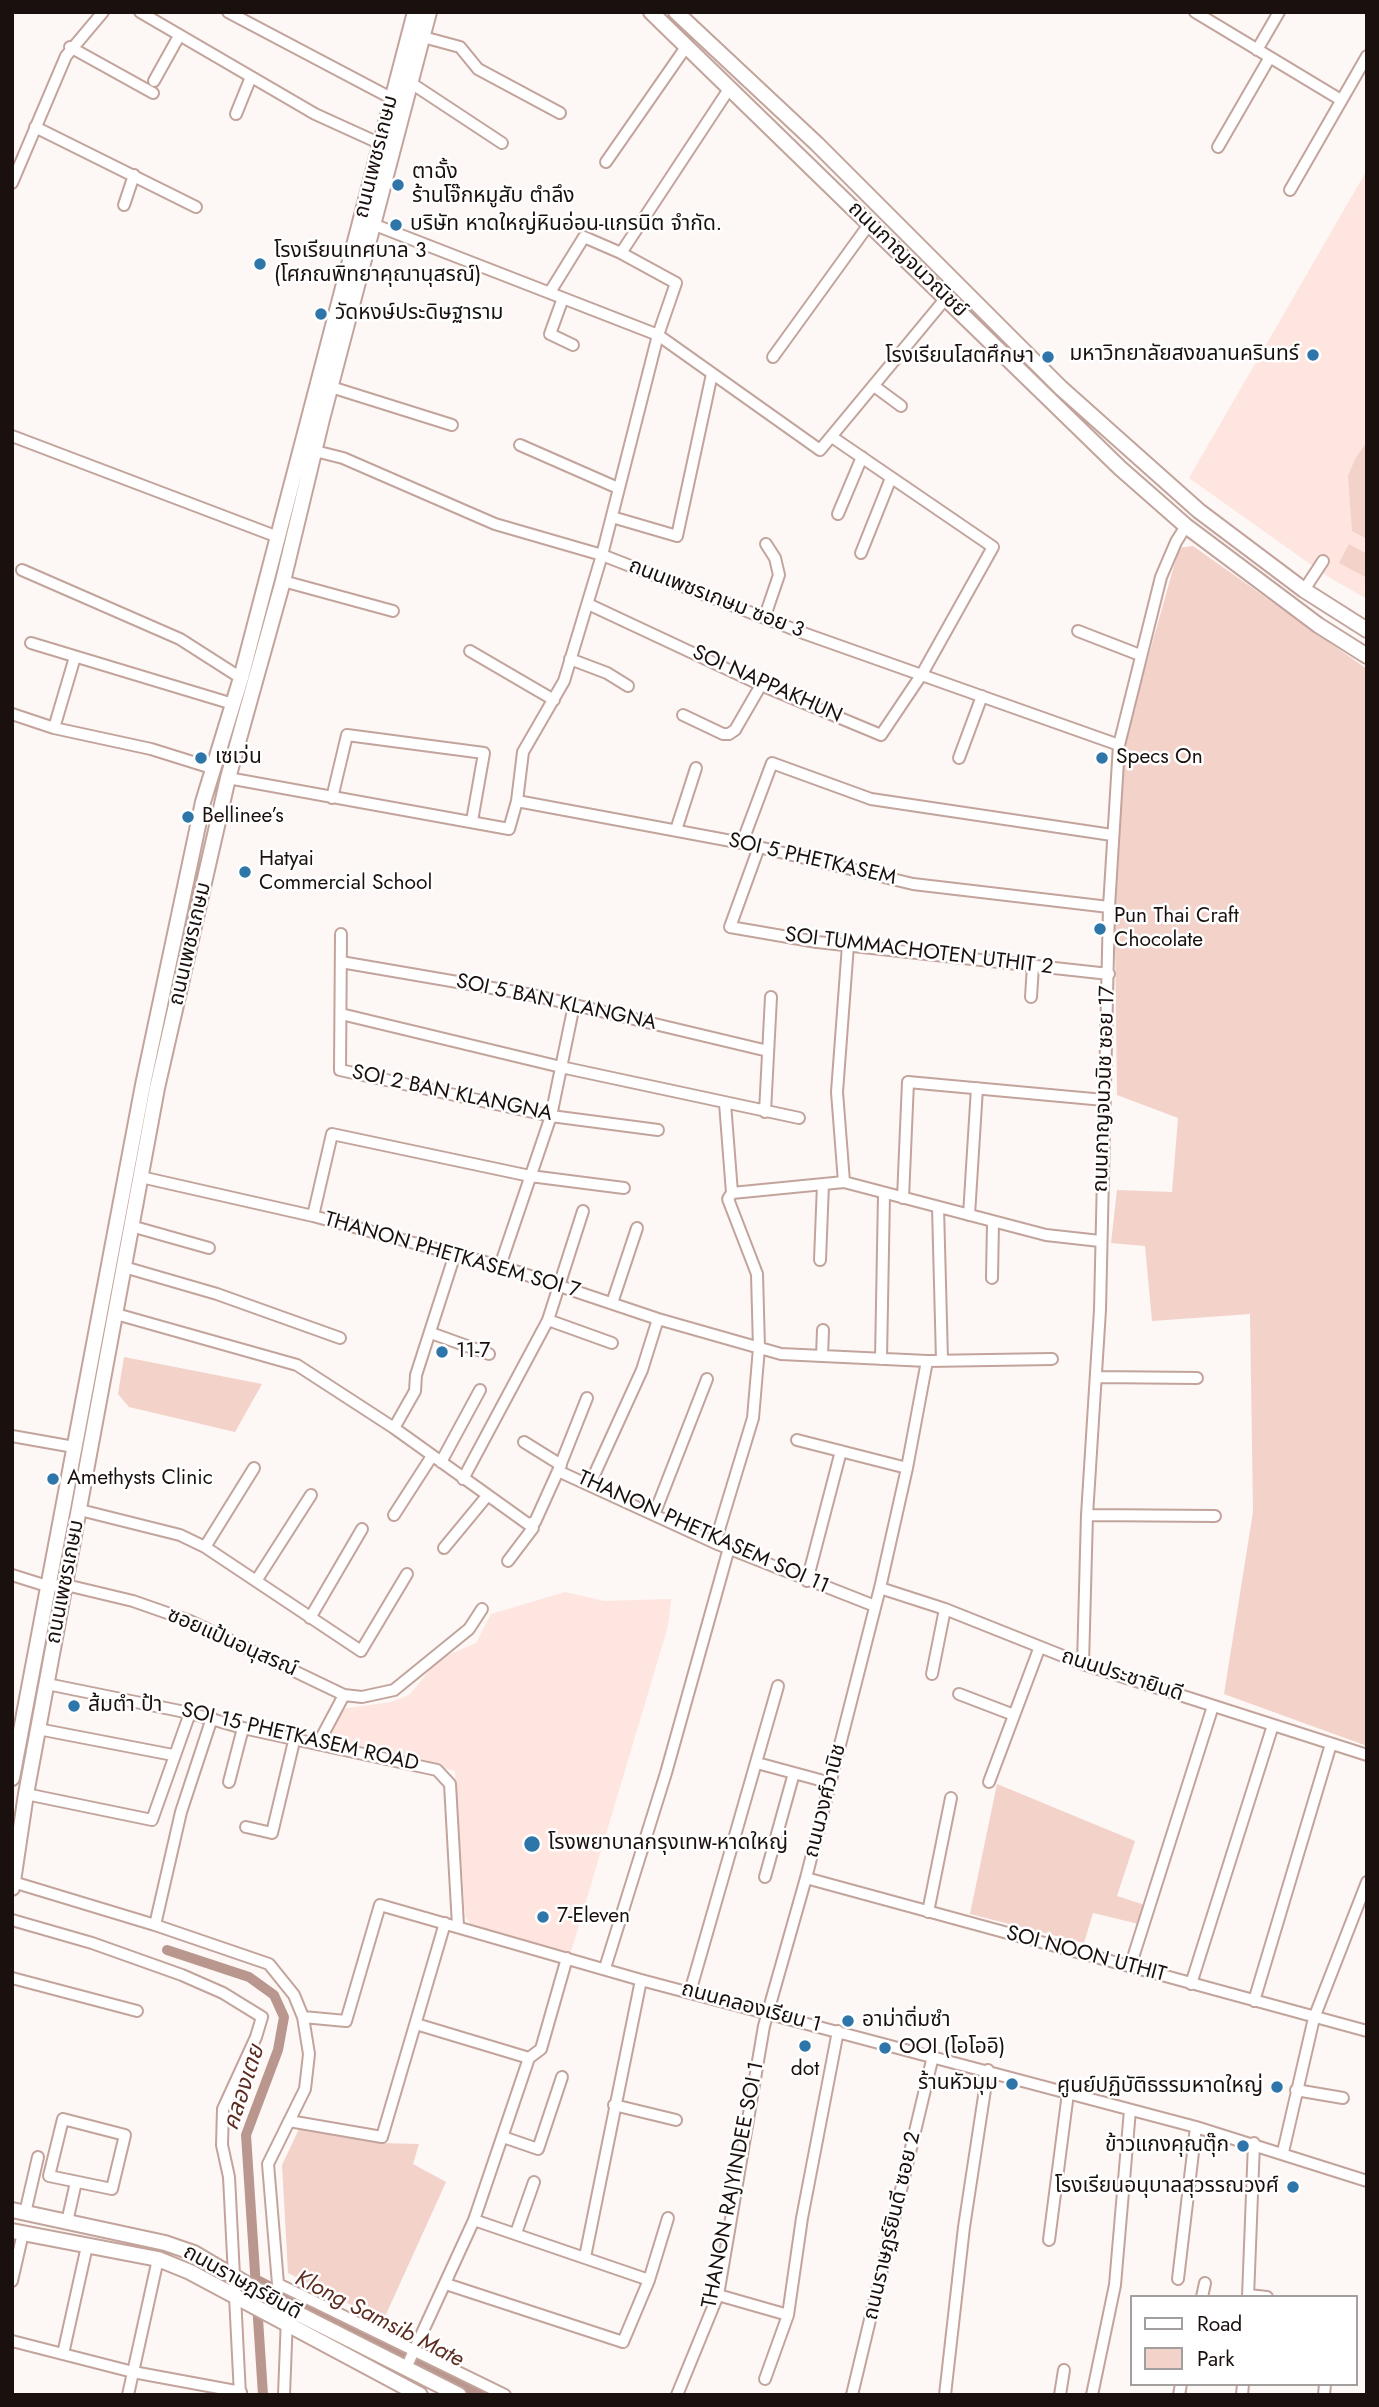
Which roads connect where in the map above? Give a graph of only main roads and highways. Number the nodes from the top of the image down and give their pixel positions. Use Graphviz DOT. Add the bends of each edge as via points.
graph roads {
  1 [pos="415,12"];
  2 [pos="429,12"];
  3 [pos="651,12"];
  4 [pos="676,12"];
  5 [pos="377,189"];
  6 [pos="1061,388"];
  7 [pos="1051,400"];
  8 [pos="316,416"];
  9 [pos="1367,630"];
  10 [pos="1367,656"];
  11 [pos="150,1086"];
  12 [pos="12,1778"];
  13 [pos="13,1882"];
  14 [pos="12,1888"];
  15 [pos="19,2212"];
  16 [pos="17,2232"];
  17 [pos="420,2395"];
  18 [pos="459,2395"];
  1 -- 5 [label="main road, ถนนเพชรเกษม" via="381,144"];
  2 -- 5 [label="main road, ถนนเพชรเกษม"];
  3 -- 7 [label="main road, ถนนกาญจนวณิชย์"];
  4 -- 6 [label="main road, ถนนกาญจนวณิชย์" via="817,144"];
  5 -- 8 [label="main road, ถนนเพชรเกษม"];
  5 -- 8 [label="main road, ถนนเพชรเกษม" via="375,225 331,387"];
  6 -- 7 [label="main road"];
  6 -- 9 [label="main road, ถนนกาญจนวณิชย์" via="1199,511 1304,590"];
  7 -- 10 [label="main road, ถนนกาญจนวณิชย์" via="1186,526"];
  8 -- 11 [label="main road, ถนนเพชรเกษม" via="315,451 283,581"];
  8 -- 11 [label="main road, ถนนเพชรเกษม" via="203,802"];
  11 -- 12 [label="main road, ถนนเพชรเกษม" via="74,1447"];
  11 -- 13 [label="main road, ถนนเพชรเกษม" via="141,1177"];
  13 -- 14 [label="main road, ถนนเพชรเกษม"];
  15 -- 18 [label="main road, ถนนราษฎร์ยินดี" via="194,2253 289,2309"];
  16 -- 17 [label="main road, ถนนราษฎร์ยินดี" via="158,2259"];
}
